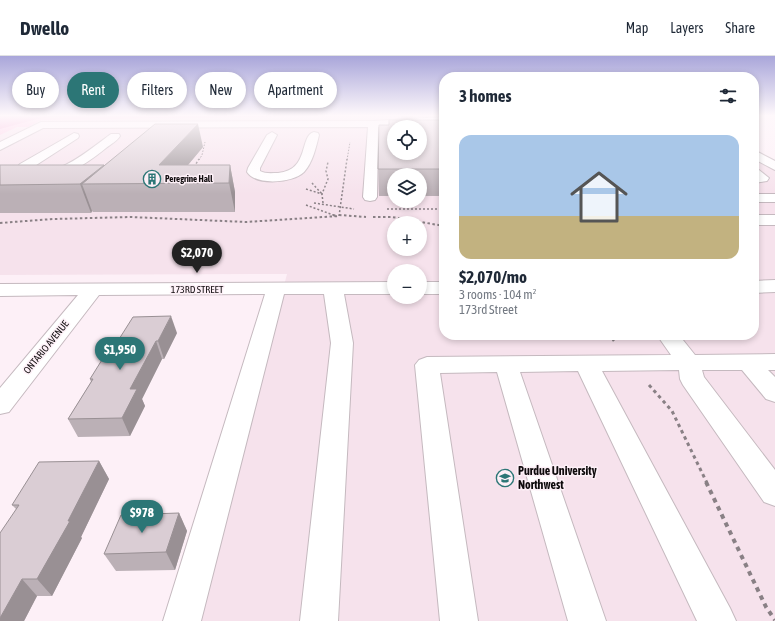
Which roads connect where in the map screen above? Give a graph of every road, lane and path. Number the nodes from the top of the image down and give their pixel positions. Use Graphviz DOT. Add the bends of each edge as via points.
graph roads {
  1 [pos="11,141"];
  2 [pos="65,141"];
  3 [pos="111,141"];
  4 [pos="269,141"];
  5 [pos="312,141"];
  6 [pos="337,141"];
  7 [pos="372,141"];
  8 [pos="205,142"];
  9 [pos="198,145"];
  10 [pos="205,145"];
  11 [pos="0,147"];
  12 [pos="759,157"];
  13 [pos="775,166"];
  14 [pos="191,170"];
  15 [pos="370,197"];
  16 [pos="759,198"];
  17 [pos="775,198"];
  18 [pos="323,203"];
  19 [pos="306,205"];
  20 [pos="759,220"];
  21 [pos="775,220"];
  22 [pos="0,223"];
  23 [pos="775,286"];
  24 [pos="759,287"];
  25 [pos="387,288"];
  26 [pos="427,288"];
  27 [pos="439,288"];
  28 [pos="276,289"];
  29 [pos="333,289"];
  30 [pos="0,290"];
  31 [pos="93,290"];
  32 [pos="613,340"];
  33 [pos="672,340"];
  34 [pos="748,362"];
  35 [pos="775,362"];
  36 [pos="630,363"];
  37 [pos="689,363"];
  38 [pos="506,364"];
  39 [pos="586,364"];
  40 [pos="775,393"];
  41 [pos="0,405"];
  42 [pos="775,492"];
  43 [pos="775,620"];
  44 [pos="182,621"];
  45 [pos="319,621"];
  46 [pos="459,621"];
  47 [pos="587,621"];
  48 [pos="717,621"];
  1 -- 11 [label="street"];
  2 -- 3 [label="street" via="24,167 20,171 22,174 47,176 67,170"];
  4 -- 5 [label="street" via="254,168 257,175 282,176 298,171 303,167"];
  6 -- 18 [label="path" via="326,171 328,180 322,194"];
  7 -- 15 [label="street"];
  8 -- 10 [label="path"];
  9 -- 10 [label="path"];
  10 -- 14 [label="path" via="202,156"];
  12 -- 13 [label="street"];
  16 -- 17 [label="street"];
  19 -- 22 [label="path" via="339,216 246,222 131,217"];
  20 -- 21 [label="street"];
  23 -- 24 [label="street"];
  25 -- 29 [label="street, 173RD STREET"];
  26 -- 27 [label="street"];
  28 -- 29 [label="street, 173RD STREET"];
  28 -- 31 [label="street, 173RD STREET"];
  28 -- 44 [label="street"];
  29 -- 45 [label="street" via="342,343"];
  30 -- 31 [label="street, 173RD STREET"];
  31 -- 41 [label="street, ONTARIO AVENUE"];
  32 -- 36 [label="path"];
  33 -- 37 [label="street"];
  34 -- 35 [label="street"];
  34 -- 37 [label="street"];
  34 -- 40 [label="street"];
  36 -- 37 [label="street"];
  36 -- 39 [label="street"];
  36 -- 43 [label="path" via="672,411 728,530"];
  37 -- 42 [label="street" via="692,379"];
  38 -- 39 [label="street"];
  38 -- 46 [label="street" via="427,365"];
  38 -- 47 [label="street"];
  39 -- 48 [label="street"];
}
